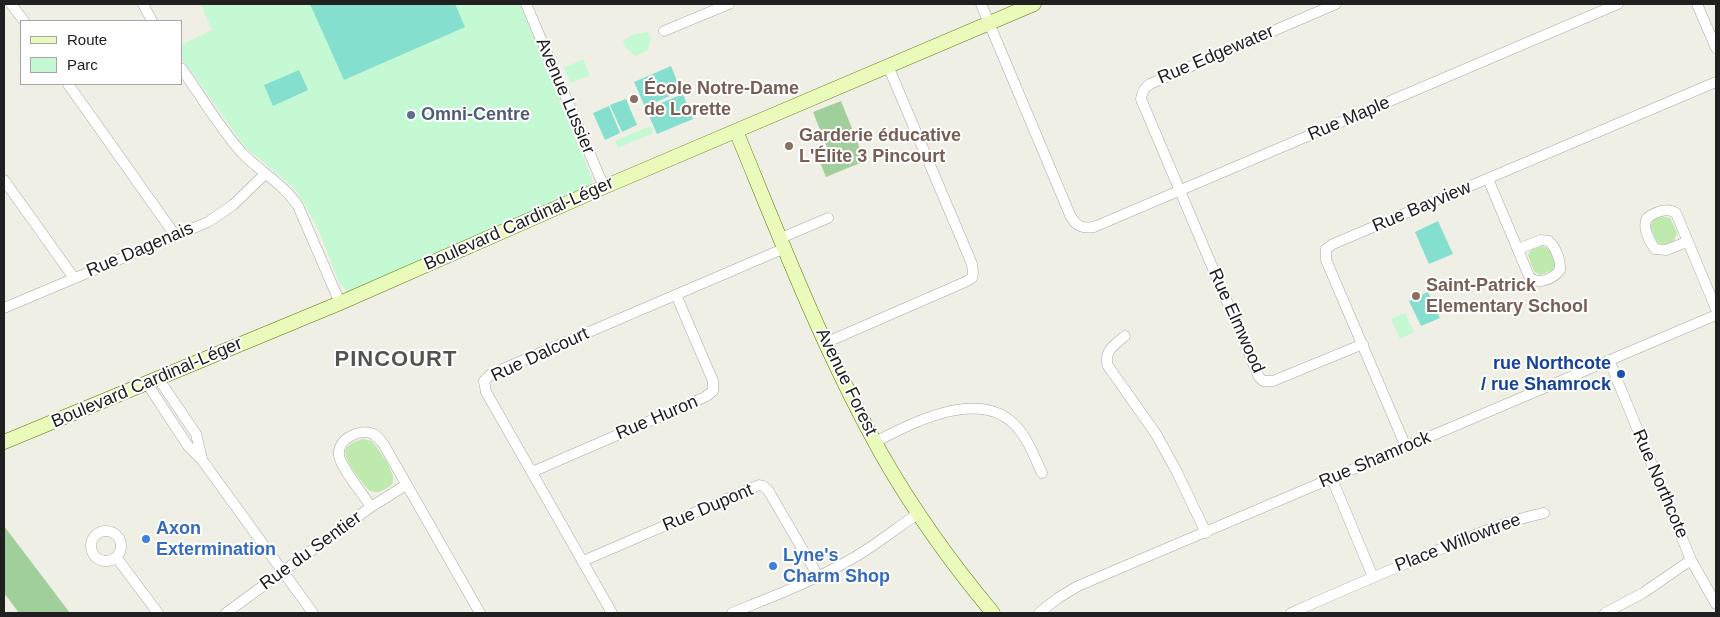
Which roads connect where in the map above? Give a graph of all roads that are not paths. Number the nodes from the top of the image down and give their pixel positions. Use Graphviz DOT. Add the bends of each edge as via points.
graph roads {
  1 [pos="11,4"];
  2 [pos="143,4"];
  3 [pos="526,4"];
  4 [pos="729,4"];
  5 [pos="981,4"];
  6 [pos="1034,4"];
  7 [pos="1336,4"];
  8 [pos="1618,4"];
  9 [pos="1697,4"];
  10 [pos="23,20"];
  11 [pos="151,20"];
  12 [pos="989,23"];
  13 [pos="664,31"];
  14 [pos="1716,48"];
  15 [pos="888,66"];
  16 [pos="182,69"];
  17 [pos="1716,82"];
  18 [pos="69,85"];
  19 [pos="736,131"];
  20 [pos="265,174"];
  21 [pos="1488,179"];
  22 [pos="4,180"];
  23 [pos="604,187"];
  24 [pos="1180,191"];
  25 [pos="828,218"];
  26 [pos="175,235"];
  27 [pos="1688,242"];
  28 [pos="783,243"];
  29 [pos="1518,250"];
  30 [pos="74,278"];
  31 [pos="676,295"];
  32 [pos="340,303"];
  33 [pos="4,308"];
  34 [pos="1716,309"];
  35 [pos="1716,315"];
  36 [pos="1125,336"];
  37 [pos="825,343"];
  38 [pos="1363,344"];
  39 [pos="1609,360"];
  40 [pos="152,380"];
  41 [pos="4,442"];
  42 [pos="875,442"];
  43 [pos="1406,447"];
  44 [pos="532,472"];
  45 [pos="1042,474"];
  46 [pos="1332,479"];
  47 [pos="406,485"];
  48 [pos="371,507"];
  49 [pos="919,513"];
  50 [pos="1544,513"];
  51 [pos="1206,533"];
  52 [pos="116,557"];
  53 [pos="1691,560"];
  54 [pos="583,561"];
  55 [pos="283,571"];
  56 [pos="818,576"];
  57 [pos="1373,577"];
  58 [pos="1716,604"];
  59 [pos="158,613"];
  60 [pos="226,613"];
  61 [pos="313,613"];
  62 [pos="480,613"];
  63 [pos="612,613"];
  64 [pos="732,613"];
  65 [pos="993,613"];
  66 [pos="1039,613"];
  67 [pos="1291,613"];
  68 [pos="1605,613"];
  1 -- 10 [label="street"];
  2 -- 11 [label="street"];
  3 -- 23 [label="street, Avenue Lussier"];
  4 -- 13 [label="street"];
  5 -- 12 [label="street"];
  6 -- 12 [label="street, Boulevard Cardinal-Léger"];
  7 -- 24 [label="street, Rue Edgewater" via="1145,88 1143,105"];
  8 -- 24 [label="street, Rue Maple"];
  9 -- 14 [label="street"];
  12 -- 15 [label="street, Boulevard Cardinal-Léger"];
  12 -- 24 [label="street, Rue Maple" via="1070,215 1080,227 1094,227"];
  15 -- 19 [label="street, Boulevard Cardinal-Léger"];
  15 -- 37 [label="street" via="972,264 972,278"];
  16 -- 20 [label="street" via="228,135"];
  17 -- 21 [label="street, Rue Bayview"];
  18 -- 26 [label="street"];
  19 -- 23 [label="street, Boulevard Cardinal-Léger"];
  19 -- 28 [label="street, Avenue Forest"];
  20 -- 26 [label="street, Rue Dagenais" via="234,205 208,222"];
  20 -- 32 [label="street" via="290,194 298,206"];
  21 -- 29 [label="street"];
  21 -- 38 [label="street, Rue Bayview" via="1326,249 1326,260"];
  22 -- 30 [label="street"];
  23 -- 32 [label="street, Boulevard Cardinal-Léger"];
  24 -- 38 [label="street, Rue Elmwood" via="1259,377 1273,381"];
  25 -- 28 [label="street, Rue Dalcourt"];
  26 -- 30 [label="street, Rue Dagenais"];
  27 -- 27 [label="street" via="1673,211 1662,211 1647,218 1644,225 1655,249 1666,250"];
  27 -- 34 [label="street"];
  28 -- 31 [label="street, Rue Dalcourt"];
  28 -- 37 [label="street, Avenue Forest"];
  29 -- 29 [label="street" via="1534,281 1542,281 1560,270 1560,261 1549,241 1541,240"];
  30 -- 33 [label="street, Rue Dagenais"];
  31 -- 44 [label="street, Rue Huron" via="714,381 713,391 706,397"];
  31 -- 44 [label="street, Rue Dalcourt" via="487,377 486,392"];
  32 -- 40 [label="street, Boulevard Cardinal-Léger"];
  35 -- 39 [label="street, Rue Shamrock"];
  36 -- 51 [label="street" via="1108,354 1108,366 1156,434"];
  37 -- 42 [label="street, Avenue Forest"];
  38 -- 43 [label="street, Rue Bayview"];
  39 -- 43 [label="street, Rue Shamrock"];
  39 -- 53 [label="street, Rue Northcote"];
  40 -- 41 [label="street, Boulevard Cardinal-Léger"];
  40 -- 55 [label="street" via="196,434 202,460"];
  42 -- 45 [label="street" via="932,416 986,409 996,412 1019,430"];
  42 -- 49 [label="street, Avenue Forest"];
  43 -- 46 [label="street, Rue Shamrock"];
  44 -- 54 [label="street, Rue Dalcourt"];
  46 -- 51 [label="street, Rue Shamrock"];
  46 -- 57 [label="street, Place Willowtree"];
  47 -- 48 [label="street, Rue du Sentier"];
  47 -- 48 [label="street, Rue du Sentier" via="379,438 367,432 344,441 340,447 341,461"];
  47 -- 62 [label="street, Rue du Sentier"];
  48 -- 55 [label="street, Rue du Sentier"];
  49 -- 56 [label="street" via="856,556"];
  49 -- 65 [label="street, Avenue Forest"];
  50 -- 57 [label="street, Place Willowtree" via="1485,530"];
  51 -- 66 [label="street, Rue Shamrock" via="1078,586"];
  52 -- 59 [label="street"];
  53 -- 58 [label="street, Rue Northcote"];
  53 -- 68 [label="street" via="1643,593"];
  54 -- 56 [label="street, Rue Dupont" via="759,485 768,490"];
  54 -- 63 [label="street, Rue Dalcourt"];
  55 -- 60 [label="street, Rue du Sentier"];
  55 -- 61 [label="street"];
  56 -- 64 [label="street"];
  57 -- 67 [label="street, Place Willowtree"];
}
